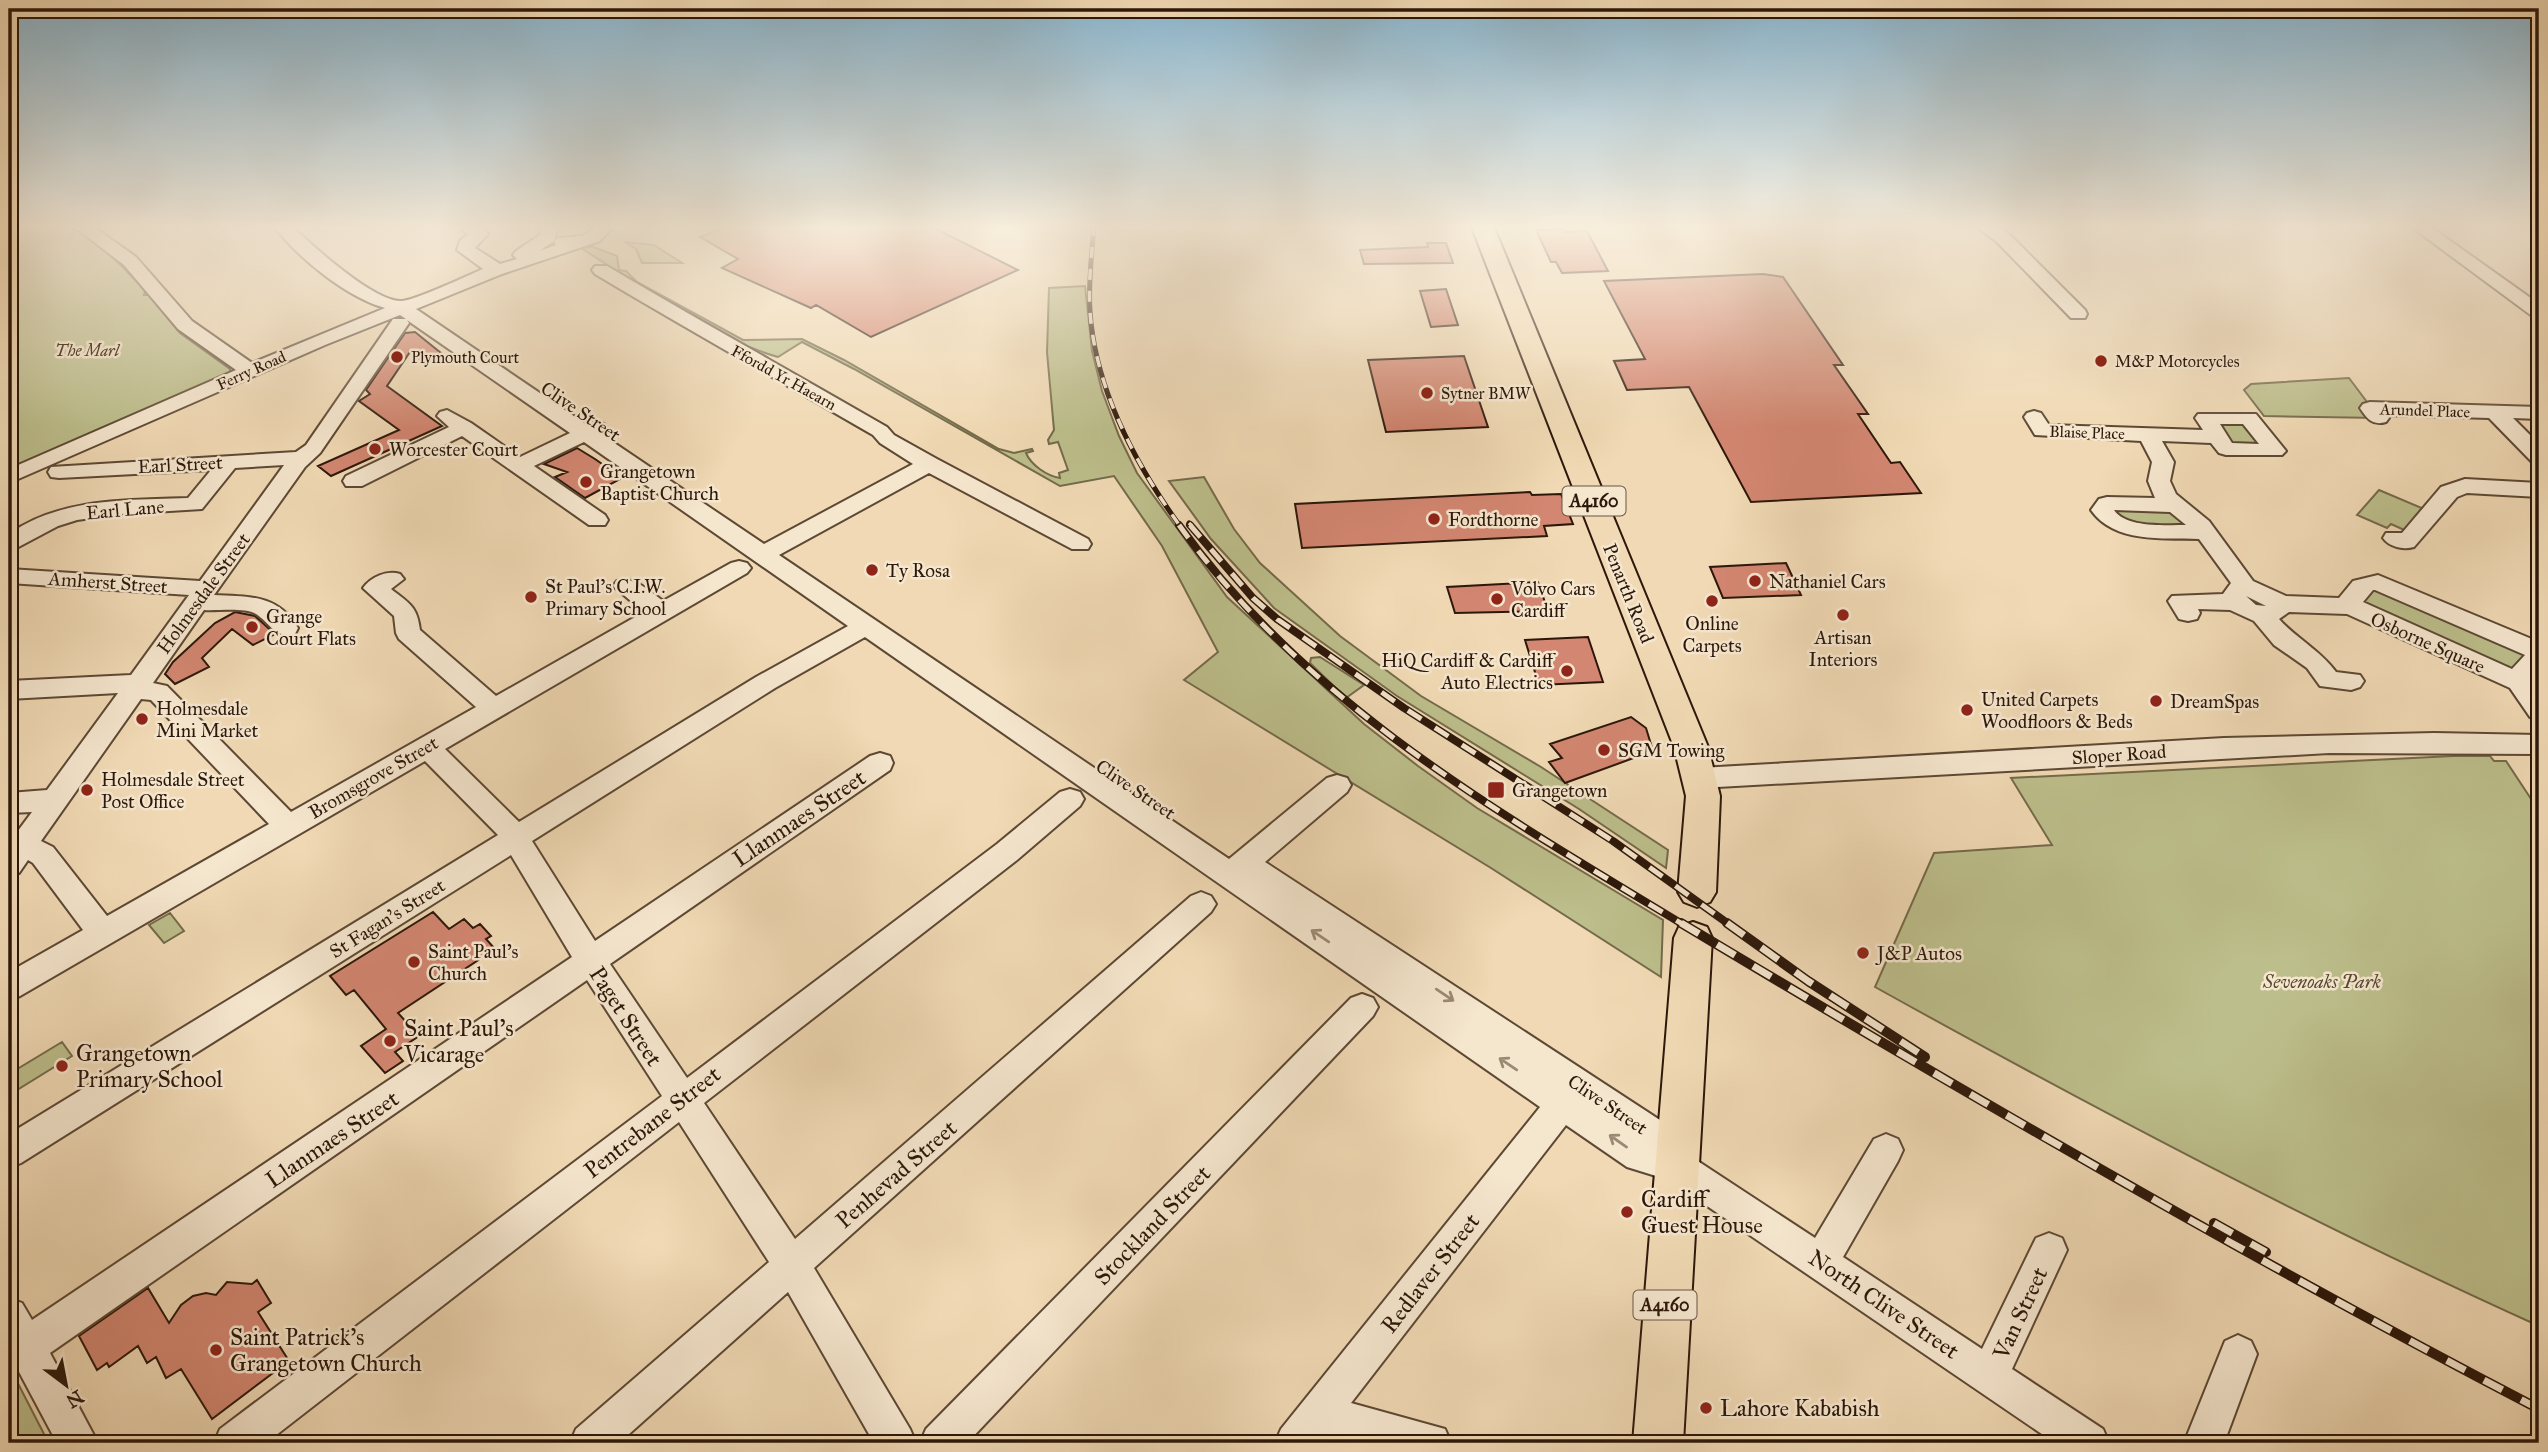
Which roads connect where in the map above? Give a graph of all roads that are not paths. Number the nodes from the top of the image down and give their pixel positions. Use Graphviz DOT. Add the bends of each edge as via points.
graph roads {
  1 [pos="157,293"];
  2 [pos="366,293"];
  3 [pos="445,293"];
  4 [pos="639,293"];
  5 [pos="1513,293"];
  6 [pos="2057,293"];
  7 [pos="2512,293"];
  8 [pos="406,310"];
  9 [pos="2539,312"];
  10 [pos="2078,314"];
  11 [pos="250,370"];
  12 [pos="2347,407"];
  13 [pos="2495,412"];
  14 [pos="2374,413"];
  15 [pos="2539,413"];
  16 [pos="2034,418"];
  17 [pos="594,430"];
  18 [pos="2148,435"];
  19 [pos="2218,437"];
  20 [pos="2539,456"];
  21 [pos="301,458"];
  22 [pos="229,461"];
  23 [pos="929,464"];
  24 [pos="519,465"];
  25 [pos="59,472"];
  26 [pos="9,477"];
  27 [pos="354,481"];
  28 [pos="2539,490"];
  29 [pos="2174,505"];
  30 [pos="597,520"];
  31 [pos="2206,532"];
  32 [pos="2399,532"];
  33 [pos="1080,544"];
  34 [pos="9,545"];
  35 [pos="771,550"];
  36 [pos="738,568"];
  37 [pos="9,576"];
  38 [pos="392,579"];
  39 [pos="625,586"];
  40 [pos="2241,595"];
  41 [pos="202,596"];
  42 [pos="2352,606"];
  43 [pos="2269,608"];
  44 [pos="661,612"];
  45 [pos="2188,613"];
  46 [pos="864,626"];
  47 [pos="286,628"];
  48 [pos="2539,654"];
  49 [pos="2351,681"];
  50 [pos="769,682"];
  51 [pos="2519,682"];
  52 [pos="137,686"];
  53 [pos="9,690"];
  54 [pos="493,708"];
  55 [pos="2539,711"];
  56 [pos="2539,745"];
  57 [pos="426,746"];
  58 [pos="880,763"];
  59 [pos="1700,778"];
  60 [pos="1337,785"];
  61 [pos="1070,799"];
  62 [pos="55,800"];
  63 [pos="9,803"];
  64 [pos="288,826"];
  65 [pos="515,838"];
  66 [pos="15,857"];
  67 [pos="1237,869"];
  68 [pos="1201,904"];
  69 [pos="103,933"];
  70 [pos="591,961"];
  71 [pos="9,987"];
  72 [pos="1362,1007"];
  73 [pos="1571,1093"];
  74 [pos="681,1100"];
  75 [pos="1886,1150"];
  76 [pos="9,1152"];
  77 [pos="1678,1167"];
  78 [pos="2049,1250"];
  79 [pos="1821,1261"];
  80 [pos="792,1265"];
  81 [pos="17,1331"];
  82 [pos="2238,1354"];
  83 [pos="1990,1375"];
  84 [pos="1307,1429"];
  85 [pos="78,1443"];
  86 [pos="234,1443"];
  87 [pos="590,1443"];
  88 [pos="896,1443"];
  89 [pos="940,1443"];
  90 [pos="1432,1443"];
  91 [pos="1658,1443"];
  92 [pos="2089,1443"];
  93 [pos="2204,1443"];
  1 -- 11 [label="street" via="185,325"];
  2 -- 8 [label="street"];
  3 -- 8 [label="street, Ferry Road"];
  4 -- 23 [label="street, Ffordd Yr Haearn"];
  5 -- 59 [label="main road, Penarth Road / A4160"];
  6 -- 10 [label="street"];
  7 -- 9 [label="street"];
  8 -- 11 [label="street, Ferry Road"];
  8 -- 17 [label="street, Clive Street"];
  8 -- 17 [label="street, Clive Street"];
  8 -- 21 [label="street, Holmesdale Street" via="313,449"];
  11 -- 26 [label="street, Ferry Road"];
  12 -- 14 [label="street"];
  13 -- 14 [label="street, Arundel Place"];
  13 -- 15 [label="street, Arundel Place"];
  13 -- 20 [label="street, Arundel Place"];
  16 -- 18 [label="street, Blaise Place" via="2042,431"];
  17 -- 24 [label="street"];
  17 -- 35 [label="street, Clive Street"];
  18 -- 19 [label="street, Blaise Place"];
  18 -- 29 [label="street, Blaise Place" via="2163,461 2162,490"];
  21 -- 22 [label="street, Earl Street"];
  21 -- 41 [label="street, Holmesdale Street"];
  22 -- 25 [label="street, Earl Street"];
  22 -- 34 [label="street, Earl Lane" via="194,504 86,509 23,532"];
  23 -- 33 [label="street, Ffordd Yr Haearn"];
  23 -- 35 [label="street"];
  24 -- 27 [label="street" via="456,421"];
  24 -- 30 [label="street"];
  28 -- 32 [label="street" via="2465,486 2448,492"];
  29 -- 31 [label="street, Blaise Place"];
  29 -- 31 [label="street" via="2113,503 2102,510 2121,527"];
  31 -- 40 [label="street, Blaise Place"];
  35 -- 46 [label="street, Clive Street"];
  35 -- 67 [label="street, Clive Street"];
  36 -- 44 [label="street, Bromsgrove Street"];
  37 -- 41 [label="street, Amherst Street"];
  38 -- 54 [label="street" via="375,587 406,613 408,633"];
  39 -- 44 [label="street"];
  40 -- 43 [label="street" via="2267,593"];
  40 -- 45 [label="street" via="2180,601"];
  41 -- 47 [label="street, Amherst Street" via="260,605"];
  41 -- 52 [label="street, Holmesdale Street"];
  42 -- 43 [label="street"];
  42 -- 48 [label="street, Osborne Square" via="2350,599 2356,591 2370,582 2378,583"];
  42 -- 51 [label="street, Osborne Square"];
  43 -- 49 [label="street" via="2283,639 2316,662 2329,680"];
  44 -- 54 [label="street, Bromsgrove Street"];
  46 -- 50 [label="street, St Fagan's Street"];
  46 -- 67 [label="street, Clive Street"];
  48 -- 51 [label="street, Osborne Square"];
  50 -- 65 [label="street, St Fagan's Street"];
  51 -- 55 [label="street"];
  52 -- 53 [label="street"];
  52 -- 62 [label="street, Holmesdale Street"];
  52 -- 64 [label="street" via="158,692"];
  54 -- 57 [label="street, Bromsgrove Street"];
  56 -- 59 [label="street, Sloper Road" via="2215,747"];
  57 -- 64 [label="street, Bromsgrove Street"];
  57 -- 65 [label="street, Paget Street"];
  58 -- 70 [label="street, Llanmaes Street"];
  59 -- 77 [label="main road, Penarth Road / A4160" via="1702,819"];
  60 -- 67 [label="street"];
  61 -- 74 [label="street, Pentrebane Street"];
  62 -- 63 [label="street"];
  62 -- 66 [label="street, Holmesdale Street"];
  64 -- 69 [label="street, Bromsgrove Street"];
  65 -- 70 [label="street, Paget Street"];
  65 -- 76 [label="street, St Fagan's Street"];
  66 -- 69 [label="street" via="31,849 43,855"];
  67 -- 73 [label="street, Clive Street"];
  68 -- 80 [label="street, Penhevad Street"];
  69 -- 71 [label="street, Bromsgrove Street"];
  70 -- 74 [label="street, Paget Street"];
  70 -- 81 [label="street, Llanmaes Street"];
  72 -- 89 [label="street, Stockland Street"];
  73 -- 77 [label="street, Clive Street" via="1639,1156"];
  73 -- 84 [label="street, Redlaver Street"];
  74 -- 80 [label="street, Paget Street"];
  74 -- 86 [label="street, Pentrebane Street"];
  75 -- 79 [label="street"];
  77 -- 79 [label="street, North Clive Street"];
  77 -- 91 [label="main road, Penarth Road / A4160"];
  78 -- 83 [label="street, Van Street"];
  79 -- 83 [label="street, North Clive Street"];
  80 -- 87 [label="street, Penhevad Street"];
  80 -- 88 [label="street, Paget Street"];
  81 -- 85 [label="street"];
  82 -- 93 [label="street"];
  83 -- 92 [label="street, North Clive Street"];
  84 -- 90 [label="street"];
}
